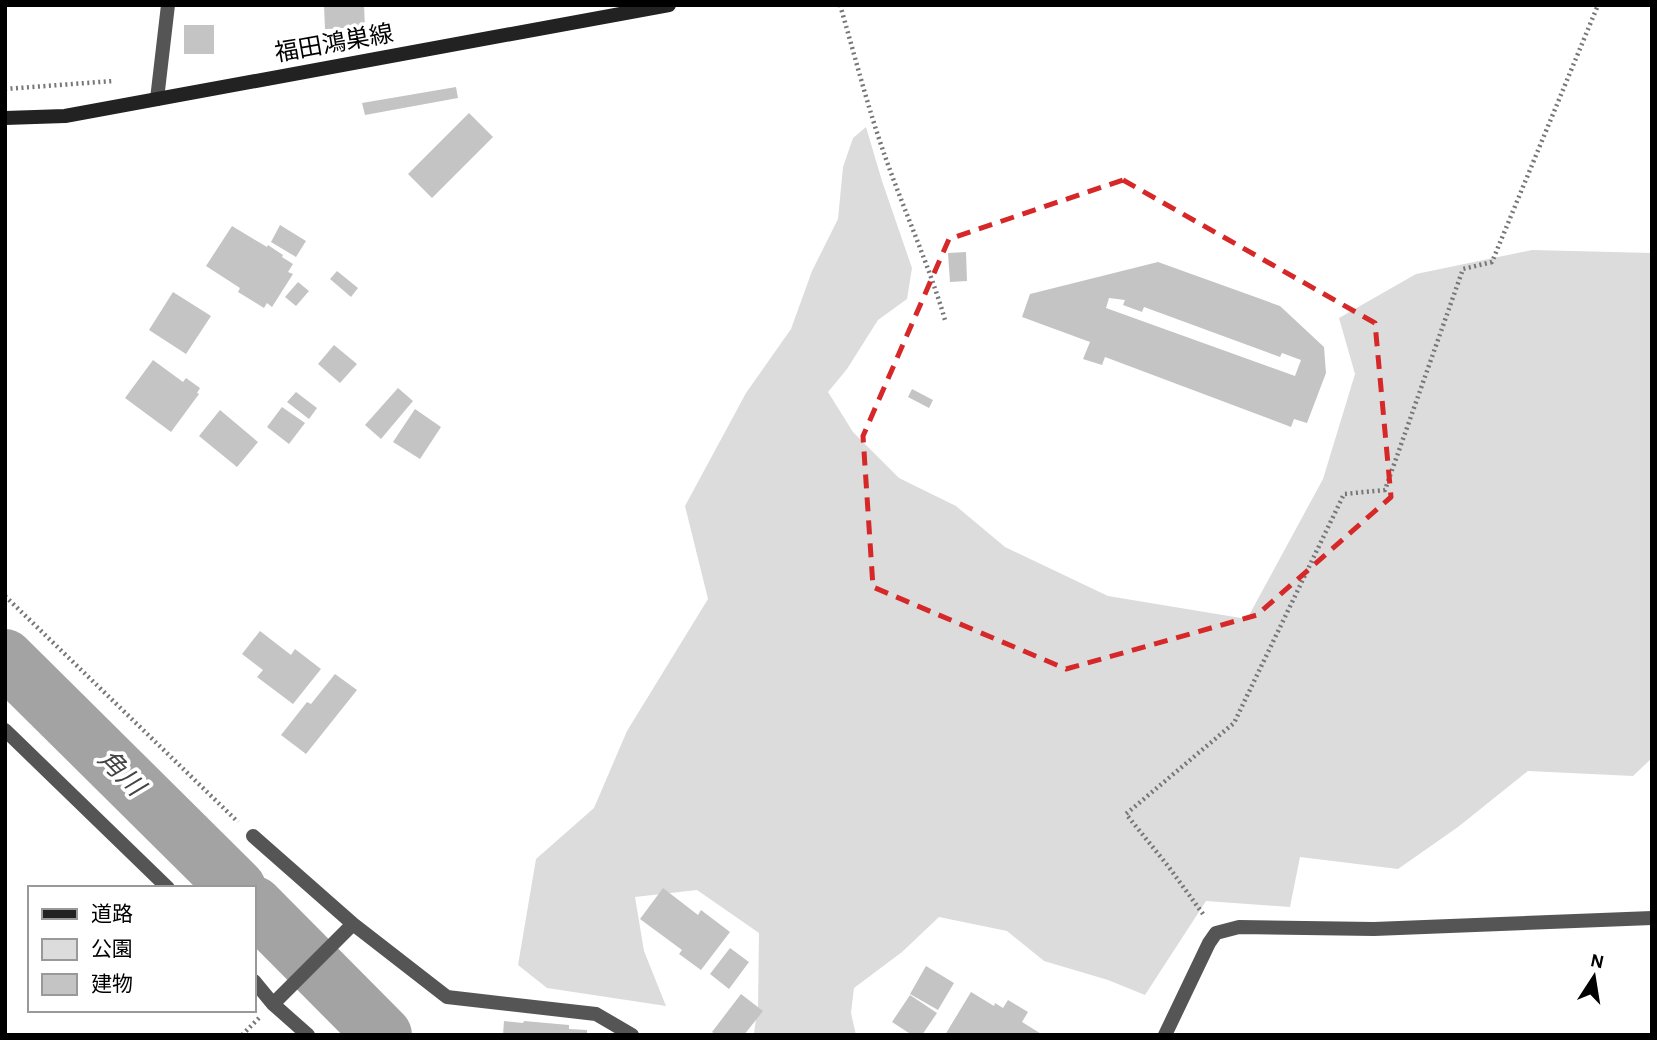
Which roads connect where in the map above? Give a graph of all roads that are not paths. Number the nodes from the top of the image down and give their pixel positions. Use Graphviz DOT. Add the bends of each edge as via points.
graph roads {
  1 [pos="168,5"];
  2 [pos="621,5"];
  3 [pos="669,5"];
  4 [pos="608,18"];
  5 [pos="157,99"];
  6 [pos="5,118"];
  7 [pos="5,730"];
  8 [pos="253,836"];
  9 [pos="165,886"];
  10 [pos="1652,918"];
  11 [pos="353,924"];
  12 [pos="256,983"];
  13 [pos="274,1004"];
  14 [pos="308,1035"];
  15 [pos="632,1035"];
  16 [pos="1165,1035"];
  1 -- 5 [label="street"];
  2 -- 4 [label="street"];
  3 -- 4 [label="main road, 福田鴻巣線"];
  4 -- 5 [label="main road, 福田鴻巣線"];
  5 -- 6 [label="main road, 福田鴻巣線" via="65,116"];
  7 -- 9 [label="street"];
  8 -- 11 [label="street"];
  10 -- 16 [label="street" via="1374,929 1239,927 1216,933 1209,943"];
  11 -- 13 [label="street"];
  11 -- 15 [label="street" via="447,997 596,1014"];
  12 -- 13 [label="street"];
  13 -- 14 [label="street"];
}
